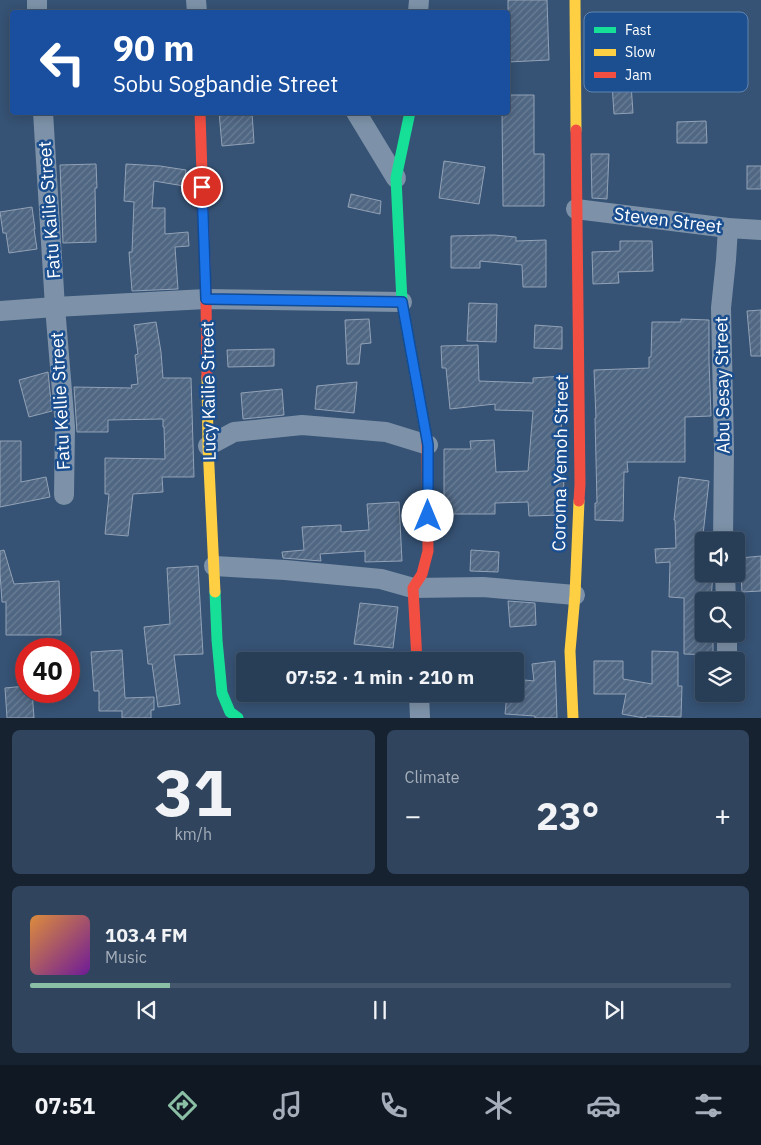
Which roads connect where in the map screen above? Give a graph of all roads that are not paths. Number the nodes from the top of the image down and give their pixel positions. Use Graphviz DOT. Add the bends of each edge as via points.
graph roads {
  1 [pos="575,0"];
  2 [pos="43,115"];
  3 [pos="200,115"];
  4 [pos="358,115"];
  5 [pos="409,115"];
  6 [pos="396,178"];
  7 [pos="576,209"];
  8 [pos="728,228"];
  9 [pos="761,230"];
  10 [pos="206,299"];
  11 [pos="402,302"];
  12 [pos="55,307"];
  13 [pos="0,312"];
  14 [pos="428,445"];
  15 [pos="208,446"];
  16 [pos="64,495"];
  17 [pos="723,532"];
  18 [pos="214,566"];
  19 [pos="413,588"];
  20 [pos="575,595"];
  21 [pos="417,652"];
  22 [pos="419,702"];
  23 [pos="238,718"];
  24 [pos="420,718"];
  25 [pos="573,718"];
  1 -- 7 [label="street, Coroma Yemoh Street"];
  2 -- 12 [label="street, Fatu Kailie Street"];
  3 -- 10 [label="street, Lucy Kailie Street"];
  4 -- 6 [label="street"];
  5 -- 6 [label="street"];
  6 -- 11 [label="street"];
  7 -- 8 [label="street, Steven Street"];
  7 -- 20 [label="street, Coroma Yemoh Street" via="580,484"];
  8 -- 9 [label="street, Steven Street"];
  8 -- 17 [label="street, Abu Sesay Street" via="721,308"];
  10 -- 11 [label="street"];
  10 -- 12 [label="street"];
  10 -- 15 [label="street, Lucy Kailie Street"];
  11 -- 14 [label="street"];
  12 -- 13 [label="street"];
  12 -- 16 [label="street, Fatu Kellie Street" via="64,427"];
  14 -- 15 [label="street" via="386,432 302,425 234,432"];
  14 -- 19 [label="street" via="428,551 422,574"];
  15 -- 18 [label="street, Lucy Kailie Street"];
  18 -- 19 [label="street" via="380,579"];
  18 -- 23 [label="street, Lucy Kailie Street" via="222,693 230,712"];
  19 -- 20 [label="street" via="484,587"];
  19 -- 21 [label="street"];
  20 -- 25 [label="street, Coroma Yemoh Street" via="570,651"];
  22 -- 24 [label="street"];
}
